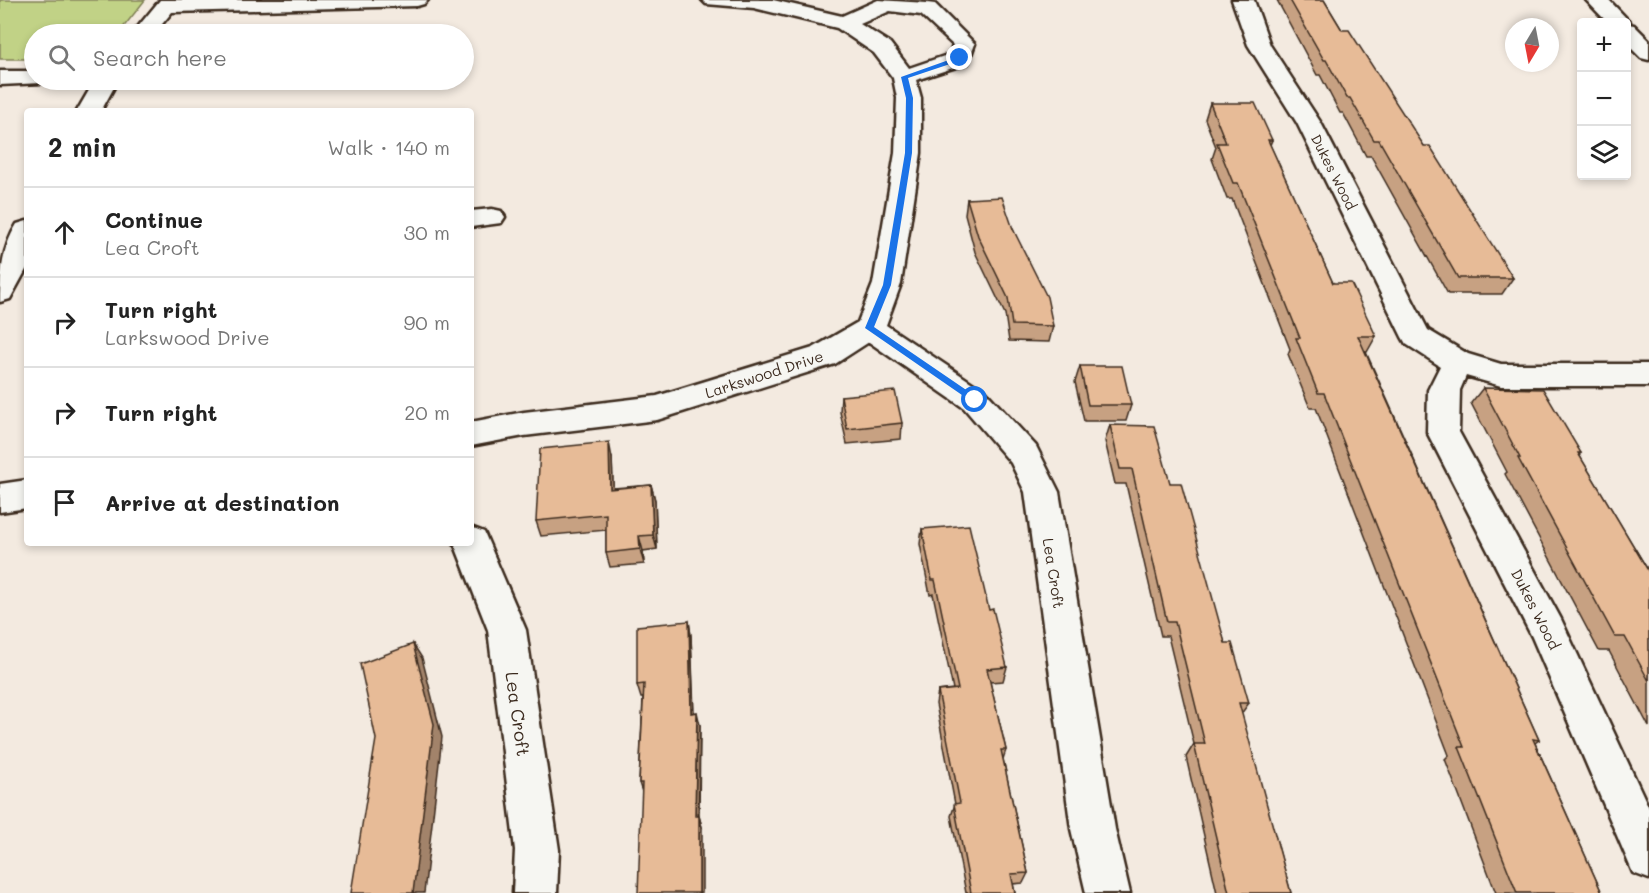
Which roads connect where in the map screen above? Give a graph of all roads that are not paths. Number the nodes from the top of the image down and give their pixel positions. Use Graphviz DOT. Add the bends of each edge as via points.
graph roads {
  1 [pos="417,0"];
  2 [pos="713,0"];
  3 [pos="1243,0"];
  4 [pos="1597,0"];
  5 [pos="169,3"];
  6 [pos="1615,18"];
  7 [pos="844,23"];
  8 [pos="151,24"];
  9 [pos="1631,35"];
  10 [pos="1649,53"];
  11 [pos="904,77"];
  12 [pos="0,78"];
  13 [pos="24,78"];
  14 [pos="101,90"];
  15 [pos="91,108"];
  16 [pos="24,237"];
  17 [pos="7,265"];
  18 [pos="0,292"];
  19 [pos="870,328"];
  20 [pos="1457,363"];
  21 [pos="1649,375"];
  22 [pos="474,433"];
  23 [pos="24,494"];
  24 [pos="0,498"];
  25 [pos="473,546"];
  26 [pos="1649,857"];
  27 [pos="535,893"];
  28 [pos="1108,893"];
  1 -- 5 [label="street"];
  2 -- 7 [label="street" via="754,2"];
  3 -- 20 [label="street, Dukes Wood" via="1259,45 1309,123 1417,337"];
  4 -- 6 [label="street"];
  5 -- 8 [label="street"];
  7 -- 11 [label="street" via="882,48"];
  7 -- 11 [label="street" via="887,4 927,9 964,44 960,58"];
  9 -- 10 [label="street"];
  11 -- 19 [label="street" via="909,98 908,153 887,285"];
  12 -- 13 [label="street"];
  14 -- 15 [label="street"];
  16 -- 17 [label="street"];
  17 -- 18 [label="street"];
  19 -- 22 [label="street, Larkswood Drive" via="824,356 657,408"];
  19 -- 28 [label="street, Lea Croft" via="975,400 1024,455 1042,492 1093,829"];
  20 -- 21 [label="street, Dukes Wood" via="1501,375"];
  20 -- 26 [label="street, Dukes Wood" via="1444,390 1443,432 1548,632"];
  23 -- 24 [label="street"];
  25 -- 27 [label="street, Lea Croft" via="507,630 537,850"];
}
